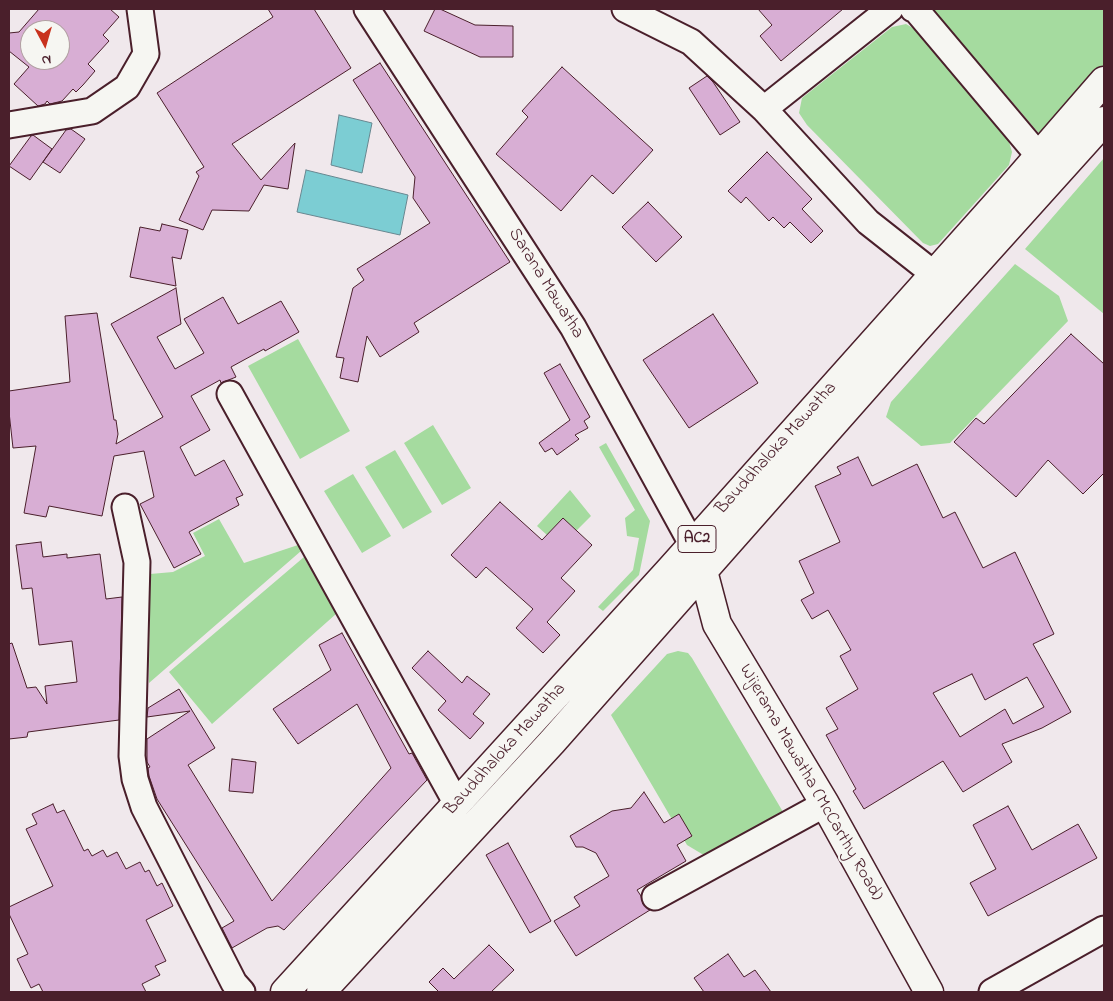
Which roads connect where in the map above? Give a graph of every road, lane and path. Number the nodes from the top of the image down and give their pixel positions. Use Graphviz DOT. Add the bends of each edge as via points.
graph roads {
  1 [pos="140,9"];
  2 [pos="367,9"];
  3 [pos="625,9"];
  4 [pos="890,9"];
  5 [pos="913,9"];
  6 [pos="1104,81"];
  7 [pos="764,109"];
  8 [pos="1104,121"];
  9 [pos="9,124"];
  10 [pos="1049,164"];
  11 [pos="934,274"];
  12 [pos="230,394"];
  13 [pos="125,507"];
  14 [pos="692,544"];
  15 [pos="703,571"];
  16 [pos="457,804"];
  17 [pos="825,804"];
  18 [pos="655,898"];
  19 [pos="1104,929"];
  20 [pos="242,992"];
  21 [pos="285,992"];
  22 [pos="321,992"];
  23 [pos="928,992"];
  24 [pos="992,992"];
  1 -- 9 [label="street" via="146,54 127,87 92,110"];
  2 -- 14 [label="street, Sarana Mawatha" via="573,327"];
  3 -- 7 [label="street" via="691,42"];
  4 -- 7 [label="street"];
  5 -- 10 [label="street"];
  6 -- 10 [label="main road, Bauddhaloka Mawatha / AC2"];
  7 -- 11 [label="street" via="868,222"];
  8 -- 10 [label="main road, Bauddhaloka Mawatha / AC2"];
  10 -- 11 [label="main road, Bauddhaloka Mawatha / AC2"];
  10 -- 15 [label="main road, Bauddhaloka Mawatha / AC2" via="921,324"];
  11 -- 14 [label="main road, Bauddhaloka Mawatha / AC2"];
  12 -- 16 [label="street"];
  13 -- 20 [label="street" via="137,562 134,779 144,807 234,983"];
  14 -- 15 [label="street, Sarana Mawatha"];
  14 -- 16 [label="main road, Bauddhaloka Mawatha / AC2"];
  15 -- 17 [label="main road, Wijerama Mawatha (McCarthy Road)" via="717,624"];
  15 -- 22 [label="main road, Bauddhaloka Mawatha / AC2" via="552,742"];
  16 -- 21 [label="main road, Bauddhaloka Mawatha / AC2"];
  17 -- 18 [label="street"];
  17 -- 23 [label="main road, Wijerama Mawatha (McCarthy Road)"];
  19 -- 24 [label="street"];
}
